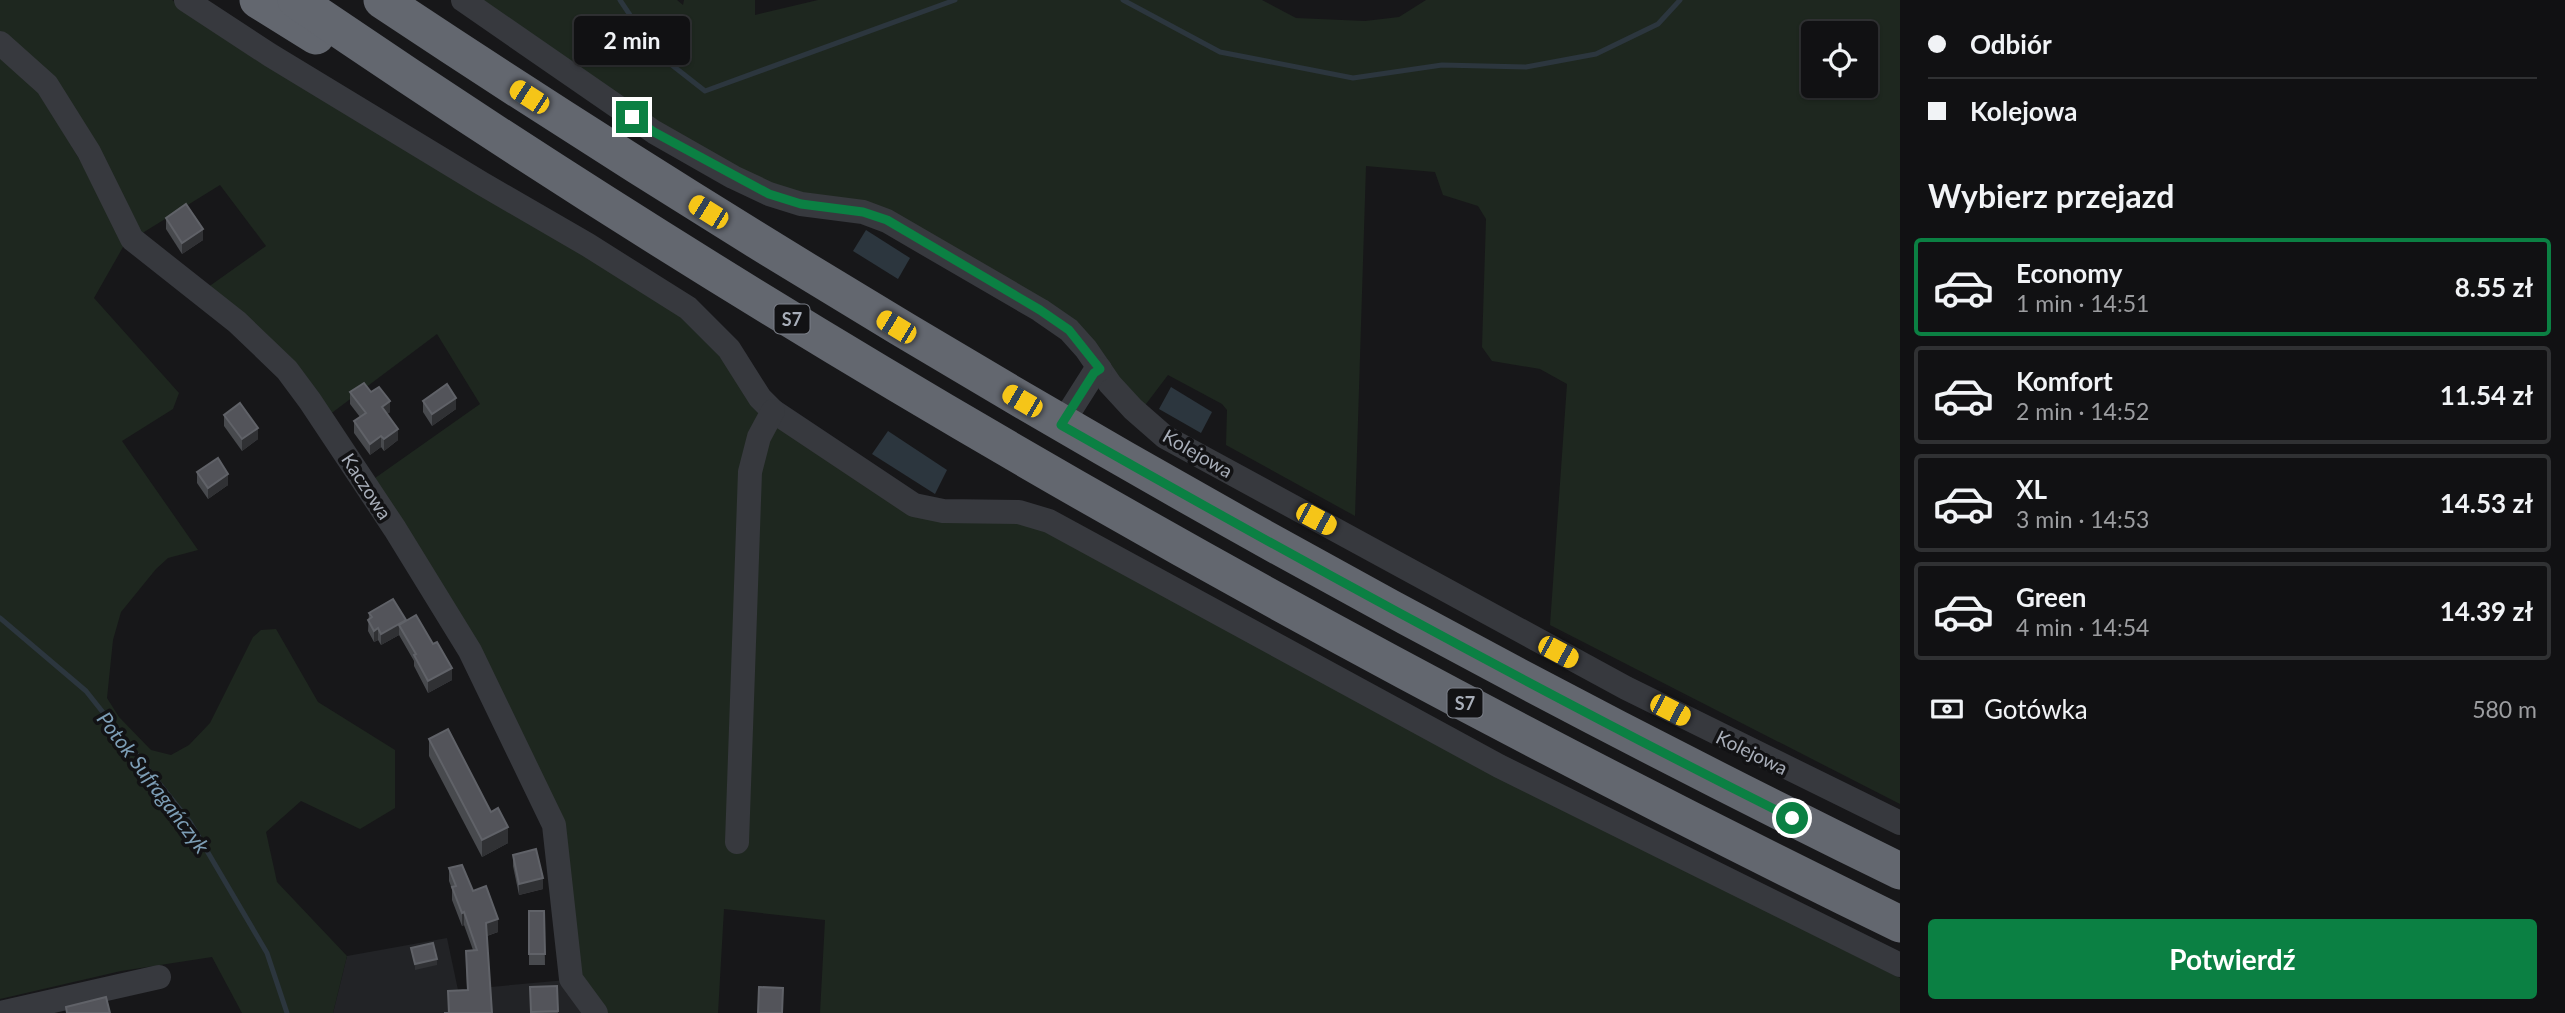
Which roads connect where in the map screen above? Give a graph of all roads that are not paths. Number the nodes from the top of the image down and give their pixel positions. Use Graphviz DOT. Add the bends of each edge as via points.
graph roads {
  1 [pos="186,0"];
  2 [pos="258,0"];
  3 [pos="296,0"];
  4 [pos="382,0"];
  5 [pos="463,0"];
  6 [pos="0,43"];
  7 [pos="548,167"];
  8 [pos="1100,369"];
  9 [pos="773,411"];
  10 [pos="1061,425"];
  11 [pos="1900,823"];
  12 [pos="737,842"];
  13 [pos="1900,871"];
  14 [pos="1900,924"];
  15 [pos="1900,965"];
  16 [pos="159,977"];
  17 [pos="0,1013"];
  18 [pos="596,1013"];
  1 -- 9 [label="street" via="688,308 729,349"];
  2 -- 7 [label="highway" via="423,103"];
  3 -- 7 [label="highway, S7"];
  4 -- 10 [label="highway, S7" via="729,225"];
  5 -- 8 [label="street, Kolejowa" via="654,132 733,177 801,204 887,220 1069,330"];
  6 -- 18 [label="street, Kaczowa" via="47,85 89,152 132,239 237,322 287,370 395,529 470,651 554,825 571,979"];
  7 -- 14 [label="highway, S7" via="873,369 1144,527 1495,719"];
  8 -- 10 [label="street"];
  8 -- 11 [label="street, Kolejowa" via="1133,409 1165,437 1626,688"];
  9 -- 12 [label="street" via="759,437 750,472"];
  9 -- 15 [label="street" via="914,505 943,511 1019,512 1048,521 1499,766"];
  10 -- 13 [label="highway, S7" via="1516,677"];
  16 -- 17 [label="street"];
}
